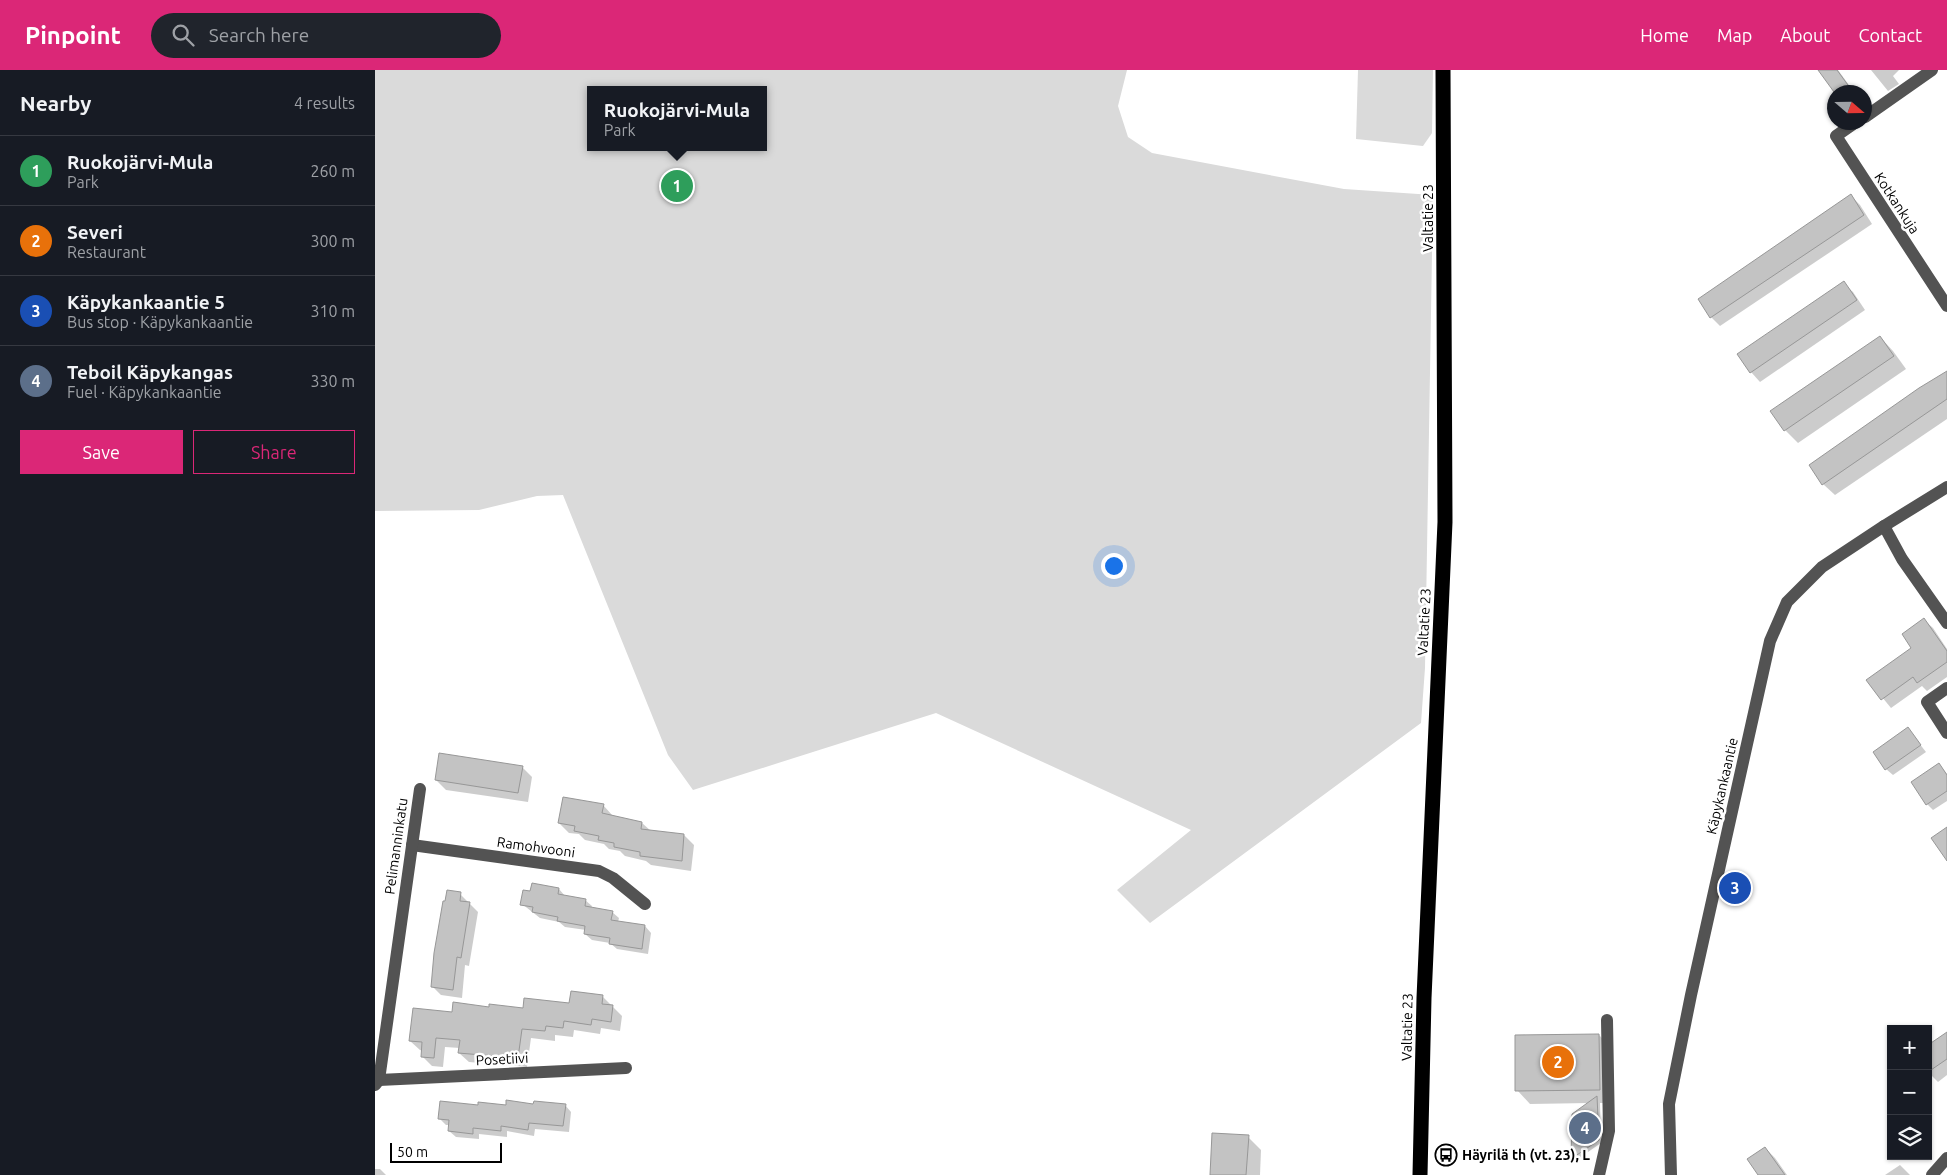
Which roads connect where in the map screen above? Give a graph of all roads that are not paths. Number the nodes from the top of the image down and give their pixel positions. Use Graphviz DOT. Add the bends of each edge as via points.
graph roads {
  1 [pos="1443,70"];
  2 [pos="1933,70"];
  3 [pos="1872,112"];
  4 [pos="1845,130"];
  5 [pos="1947,306"];
  6 [pos="1947,487"];
  7 [pos="1884,526"];
  8 [pos="1947,623"];
  9 [pos="1947,688"];
  10 [pos="1947,733"];
  11 [pos="420,789"];
  12 [pos="412,845"];
  13 [pos="645,904"];
  14 [pos="1607,1020"];
  15 [pos="626,1068"];
  16 [pos="377,1082"];
  17 [pos="1947,1158"];
  18 [pos="1420,1175"];
  19 [pos="1599,1175"];
  20 [pos="1671,1175"];
  21 [pos="1932,1175"];
  1 -- 18 [label="highway, Valtatie 23" via="1445,522 1424,988"];
  2 -- 3 [label="street"];
  4 -- 5 [label="street, Kotkankuja" via="1836,136"];
  6 -- 7 [label="street, Käpykankaantie"];
  7 -- 8 [label="street" via="1902,559"];
  7 -- 20 [label="street, Käpykankaantie" via="1822,567 1787,602 1770,641 1669,1104"];
  9 -- 10 [label="street" via="1927,702"];
  11 -- 12 [label="street, Pelimanninkatu"];
  12 -- 13 [label="street, Ramohvooni" via="599,871"];
  12 -- 16 [label="street, Pelimanninkatu"];
  14 -- 19 [label="street" via="1609,1131"];
  15 -- 16 [label="street, Posetiivi"];
  17 -- 21 [label="street"];
}
